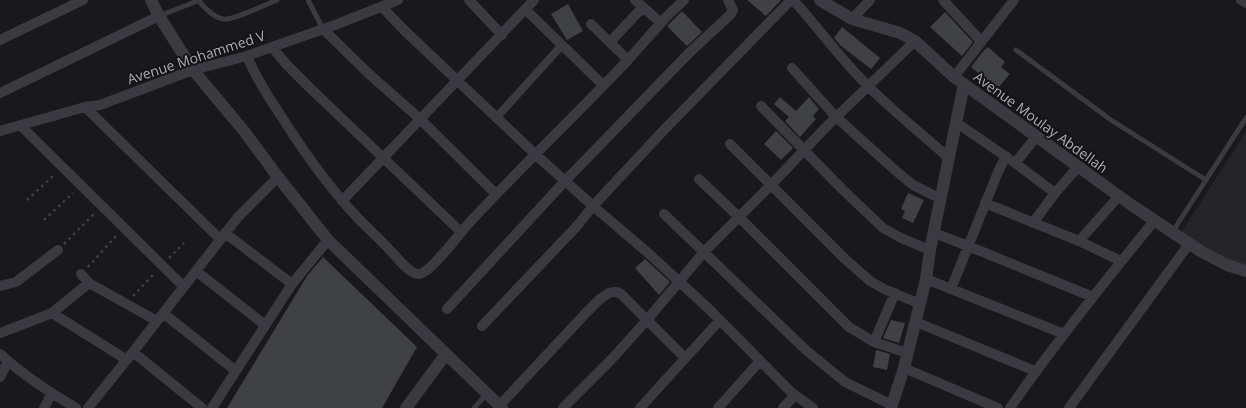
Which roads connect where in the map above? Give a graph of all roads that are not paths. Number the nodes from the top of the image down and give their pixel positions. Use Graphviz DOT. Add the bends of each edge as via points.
graph roads {
  1 [pos="83,0"];
  2 [pos="151,0"];
  3 [pos="199,0"];
  4 [pos="277,0"];
  5 [pos="308,0"];
  6 [pos="398,0"];
  7 [pos="469,0"];
  8 [pos="534,0"];
  9 [pos="684,0"];
  10 [pos="728,0"];
  11 [pos="792,0"];
  12 [pos="820,0"];
  13 [pos="870,0"];
  14 [pos="943,0"];
  15 [pos="1013,0"];
  16 [pos="1241,0"];
  17 [pos="1246,3"];
  18 [pos="639,4"];
  19 [pos="382,7"];
  20 [pos="526,9"];
  21 [pos="159,16"];
  22 [pos="852,19"];
  23 [pos="661,23"];
  24 [pos="591,24"];
  25 [pos="323,29"];
  26 [pos="502,34"];
  27 [pos="0,40"];
  28 [pos="915,41"];
  29 [pos="610,42"];
  30 [pos="982,42"];
  31 [pos="562,45"];
  32 [pos="272,46"];
  33 [pos="1016,50"];
  34 [pos="247,56"];
  35 [pos="628,60"];
  36 [pos="792,68"];
  37 [pos="193,70"];
  38 [pos="457,80"];
  39 [pos="959,80"];
  40 [pos="603,84"];
  41 [pos="868,86"];
  42 [pos="0,93"];
  43 [pos="761,106"];
  44 [pos="85,107"];
  45 [pos="836,117"];
  46 [pos="496,118"];
  47 [pos="1246,118"];
  48 [pos="420,119"];
  49 [pos="957,123"];
  50 [pos="21,126"];
  51 [pos="0,131"];
  52 [pos="1037,136"];
  53 [pos="730,144"];
  54 [pos="804,150"];
  55 [pos="535,154"];
  56 [pos="1006,156"];
  57 [pos="383,158"];
  58 [pos="949,158"];
  59 [pos="1015,163"];
  60 [pos="1078,167"];
  61 [pos="278,177"];
  62 [pos="699,179"];
  63 [pos="1206,180"];
  64 [pos="564,181"];
  65 [pos="771,185"];
  66 [pos="1056,193"];
  67 [pos="496,194"];
  68 [pos="1119,196"];
  69 [pos="941,199"];
  70 [pos="342,201"];
  71 [pos="985,203"];
  72 [pos="593,206"];
  73 [pos="664,214"];
  74 [pos="739,217"];
  75 [pos="1155,220"];
  76 [pos="1033,223"];
  77 [pos="460,232"];
  78 [pos="1172,232"];
  79 [pos="934,234"];
  80 [pos="223,236"];
  81 [pos="328,240"];
  82 [pos="1079,241"];
  83 [pos="1189,244"];
  84 [pos="968,246"];
  85 [pos="58,250"];
  86 [pos="930,250"];
  87 [pos="704,252"];
  88 [pos="1121,262"];
  89 [pos="196,271"];
  90 [pos="1246,271"];
  91 [pos="81,274"];
  92 [pos="926,279"];
  93 [pos="679,282"];
  94 [pos="89,283"];
  95 [pos="292,284"];
  96 [pos="0,286"];
  97 [pos="184,286"];
  98 [pos="951,289"];
  99 [pos="895,293"];
  100 [pos="1093,297"];
  101 [pos="920,304"];
  102 [pos="447,309"];
  103 [pos="52,314"];
  104 [pos="160,317"];
  105 [pos="720,320"];
  106 [pos="646,321"];
  107 [pos="916,322"];
  108 [pos="265,326"];
  109 [pos="482,326"];
  110 [pos="0,333"];
  111 [pos="1064,334"];
  112 [pos="874,342"];
  113 [pos="907,353"];
  114 [pos="0,354"];
  115 [pos="446,354"];
  116 [pos="130,356"];
  117 [pos="685,358"];
  118 [pos="8,361"];
  119 [pos="760,361"];
  120 [pos="904,368"];
  121 [pos="236,370"];
  122 [pos="1035,371"];
  123 [pos="1,373"];
  124 [pos="52,393"];
  125 [pos="487,394"];
  126 [pos="795,394"];
  127 [pos="500,407"];
  128 [pos="892,407"];
  129 [pos="44,408"];
  130 [pos="76,408"];
  131 [pos="88,408"];
  132 [pos="202,408"];
  133 [pos="212,408"];
  134 [pos="406,408"];
  135 [pos="474,408"];
  136 [pos="563,408"];
  137 [pos="640,408"];
  138 [pos="718,408"];
  139 [pos="783,408"];
  140 [pos="813,408"];
  141 [pos="998,408"];
  142 [pos="1010,408"];
  143 [pos="1069,408"];
  1 -- 27 [label="street"];
  2 -- 21 [label="street"];
  3 -- 4 [label="lane" via="224,20"];
  3 -- 21 [label="lane"];
  5 -- 25 [label="lane"];
  6 -- 19 [label="street, Avenue Mohammed V"];
  7 -- 26 [label="street"];
  8 -- 20 [label="street"];
  9 -- 23 [label="street"];
  10 -- 64 [label="street" via="733,10 731,14"];
  11 -- 41 [label="street"];
  11 -- 72 [label="street"];
  12 -- 22 [label="street, Avenue Moulay Abdellah"];
  13 -- 22 [label="street"];
  14 -- 30 [label="street"];
  15 -- 30 [label="street"];
  16 -- 17 [label="street"];
  18 -- 23 [label="street"];
  18 -- 29 [label="street"];
  19 -- 25 [label="street, Avenue Mohammed V"];
  19 -- 38 [label="street"];
  20 -- 26 [label="street"];
  20 -- 31 [label="street"];
  21 -- 37 [label="street"];
  21 -- 42 [label="street"];
  22 -- 28 [label="street, Avenue Moulay Abdellah" via="900,33"];
  23 -- 35 [label="street"];
  24 -- 29 [label="street"];
  25 -- 32 [label="street, Avenue Mohammed V"];
  25 -- 48 [label="street"];
  26 -- 38 [label="street"];
  28 -- 39 [label="street, Avenue Moulay Abdellah"];
  28 -- 41 [label="street"];
  29 -- 35 [label="street"];
  30 -- 39 [label="street"];
  31 -- 40 [label="street"];
  31 -- 46 [label="street"];
  32 -- 34 [label="street, Avenue Mohammed V"];
  32 -- 57 [label="street" via="286,64"];
  33 -- 63 [label="lane" via="1111,120"];
  34 -- 37 [label="street, Avenue Mohammed V"];
  34 -- 70 [label="street" via="295,138"];
  35 -- 40 [label="street"];
  36 -- 45 [label="street"];
  37 -- 44 [label="street, Avenue Mohammed V" via="100,105"];
  37 -- 61 [label="street"];
  38 -- 46 [label="street"];
  38 -- 48 [label="street"];
  39 -- 49 [label="street"];
  39 -- 52 [label="street, Avenue Moulay Abdellah"];
  40 -- 55 [label="street"];
  41 -- 45 [label="street"];
  41 -- 58 [label="street"];
  43 -- 54 [label="street"];
  44 -- 50 [label="street, Avenue Mohammed V"];
  44 -- 80 [label="street"];
  45 -- 54 [label="street"];
  45 -- 69 [label="street" via="913,185"];
  46 -- 55 [label="street"];
  47 -- 63 [label="lane"];
  48 -- 57 [label="street"];
  48 -- 67 [label="street"];
  49 -- 56 [label="street"];
  49 -- 58 [label="street"];
  50 -- 51 [label="street, Avenue Mohammed V"];
  50 -- 97 [label="street"];
  52 -- 59 [label="street"];
  52 -- 60 [label="street, Avenue Moulay Abdellah"];
  53 -- 65 [label="street"];
  54 -- 65 [label="street"];
  54 -- 86 [label="street" via="883,228"];
  55 -- 64 [label="street"];
  55 -- 67 [label="street"];
  56 -- 59 [label="street"];
  56 -- 71 [label="street"];
  57 -- 70 [label="street"];
  57 -- 77 [label="street"];
  58 -- 69 [label="street"];
  59 -- 66 [label="street"];
  60 -- 66 [label="street"];
  60 -- 68 [label="street, Avenue Moulay Abdellah"];
  61 -- 80 [label="street"];
  61 -- 81 [label="street"];
  62 -- 74 [label="street"];
  63 -- 78 [label="lane"];
  64 -- 72 [label="street"];
  64 -- 102 [label="street"];
  65 -- 74 [label="street"];
  65 -- 99 [label="street" via="870,281"];
  66 -- 76 [label="street"];
  67 -- 77 [label="street"];
  68 -- 75 [label="street, Avenue Moulay Abdellah"];
  68 -- 82 [label="street"];
  69 -- 79 [label="street"];
  70 -- 77 [label="street" via="414,274 429,269"];
  71 -- 76 [label="street"];
  71 -- 84 [label="street"];
  72 -- 93 [label="street"];
  72 -- 109 [label="street"];
  73 -- 87 [label="street"];
  74 -- 87 [label="street"];
  74 -- 112 [label="street" via="849,327"];
  75 -- 78 [label="street, Avenue Moulay Abdellah"];
  75 -- 88 [label="street"];
  76 -- 82 [label="street"];
  78 -- 83 [label="street, Avenue Moulay Abdellah"];
  79 -- 84 [label="street"];
  79 -- 86 [label="street"];
  80 -- 89 [label="street"];
  80 -- 95 [label="street"];
  81 -- 95 [label="street"];
  81 -- 115 [label="street"];
  82 -- 88 [label="street"];
  83 -- 90 [label="street, Avenue Moulay Abdellah" via="1227,265"];
  83 -- 143 [label="street"];
  84 -- 98 [label="street"];
  84 -- 100 [label="street"];
  85 -- 96 [label="street" via="16,282"];
  86 -- 92 [label="street"];
  87 -- 93 [label="street"];
  87 -- 128 [label="street" via="814,357 845,382"];
  88 -- 100 [label="street"];
  89 -- 97 [label="street"];
  89 -- 108 [label="street"];
  91 -- 94 [label="street"];
  92 -- 98 [label="street"];
  92 -- 101 [label="street"];
  93 -- 105 [label="street"];
  93 -- 106 [label="street"];
  94 -- 103 [label="street"];
  94 -- 104 [label="street"];
  95 -- 108 [label="street"];
  97 -- 104 [label="street"];
  98 -- 111 [label="street"];
  99 -- 101 [label="street"];
  99 -- 112 [label="street"];
  100 -- 111 [label="street"];
  101 -- 107 [label="street"];
  103 -- 110 [label="street"];
  103 -- 116 [label="street"];
  104 -- 116 [label="street"];
  104 -- 121 [label="street"];
  105 -- 117 [label="street"];
  105 -- 119 [label="street"];
  106 -- 117 [label="street"];
  106 -- 127 [label="street" via="620,294 609,293 585,314"];
  106 -- 136 [label="street"];
  107 -- 113 [label="street"];
  107 -- 122 [label="street"];
  108 -- 121 [label="street"];
  111 -- 122 [label="street"];
  112 -- 113 [label="street"];
  113 -- 120 [label="street"];
  114 -- 118 [label="street"];
  115 -- 125 [label="street"];
  115 -- 134 [label="street"];
  116 -- 131 [label="street"];
  116 -- 132 [label="street"];
  117 -- 137 [label="street"];
  118 -- 123 [label="street"];
  118 -- 124 [label="street"];
  119 -- 126 [label="street"];
  119 -- 138 [label="street"];
  120 -- 128 [label="street"];
  120 -- 141 [label="street"];
  121 -- 133 [label="street"];
  122 -- 142 [label="street"];
  124 -- 129 [label="street"];
  124 -- 130 [label="street"];
  125 -- 127 [label="street"];
  125 -- 135 [label="lane"];
  126 -- 139 [label="street"];
  126 -- 140 [label="street"];
}
